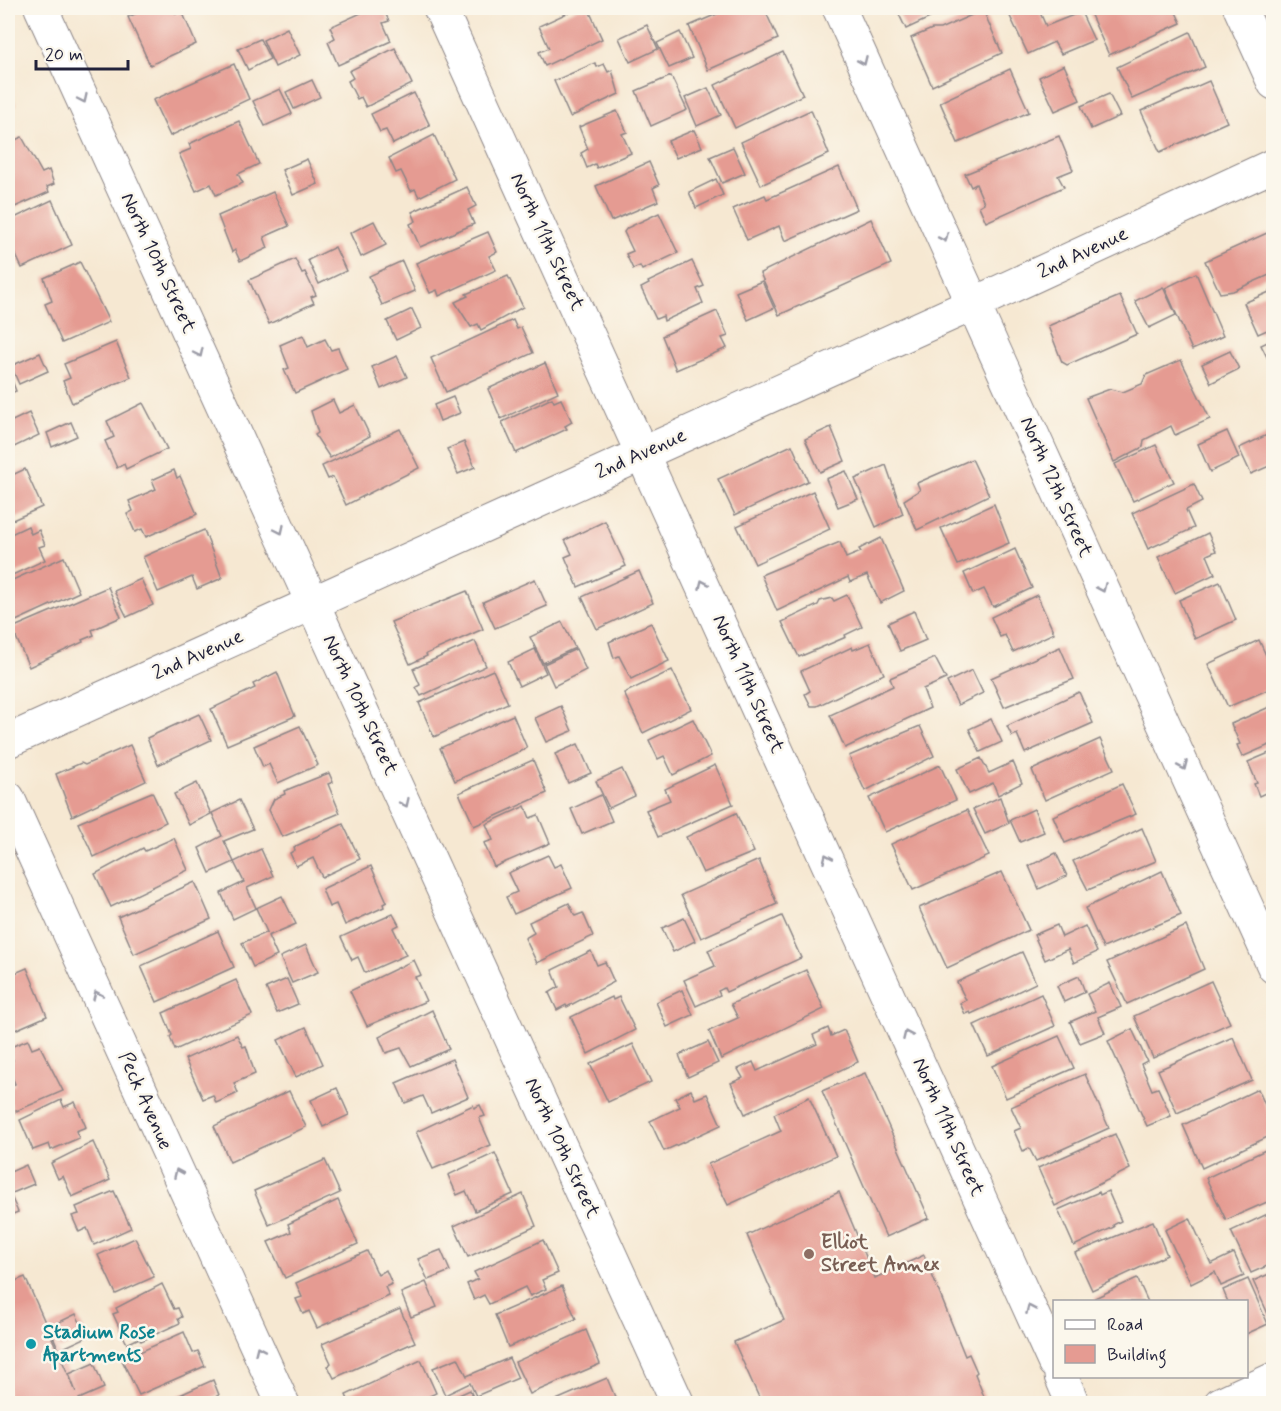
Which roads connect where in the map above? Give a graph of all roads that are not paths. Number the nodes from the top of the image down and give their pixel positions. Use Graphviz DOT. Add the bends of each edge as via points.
graph roads {
  1 [pos="41,8"];
  2 [pos="440,8"];
  3 [pos="839,8"];
  4 [pos="1240,8"];
  5 [pos="1274,83"];
  6 [pos="1274,165"];
  7 [pos="973,304"];
  8 [pos="644,453"];
  9 [pos="313,603"];
  10 [pos="8,741"];
  11 [pos="8,798"];
  12 [pos="1274,967"];
  13 [pos="1053,1360"];
  14 [pos="1061,1378"];
  15 [pos="1274,1379"];
  16 [pos="283,1404"];
  17 [pos="678,1404"];
  18 [pos="1073,1404"];
  19 [pos="1220,1404"];
  1 -- 9 [label="street, North 10th Street, one-way"];
  2 -- 8 [label="street, North 11th Street"];
  3 -- 7 [label="street, North 12th Street, one-way"];
  4 -- 5 [label="street"];
  6 -- 7 [label="street, 2nd Avenue"];
  7 -- 8 [label="street, 2nd Avenue"];
  7 -- 12 [label="street, North 12th Street, one-way"];
  8 -- 9 [label="street, 2nd Avenue"];
  13 -- 8 [label="street, North 11th Street, one-way"];
  9 -- 10 [label="street, 2nd Avenue"];
  9 -- 17 [label="street, North 10th Street, one-way"];
  16 -- 11 [label="street, Peck Avenue, one-way"];
  14 -- 18 [label="street"];
  15 -- 19 [label="street"];
}
